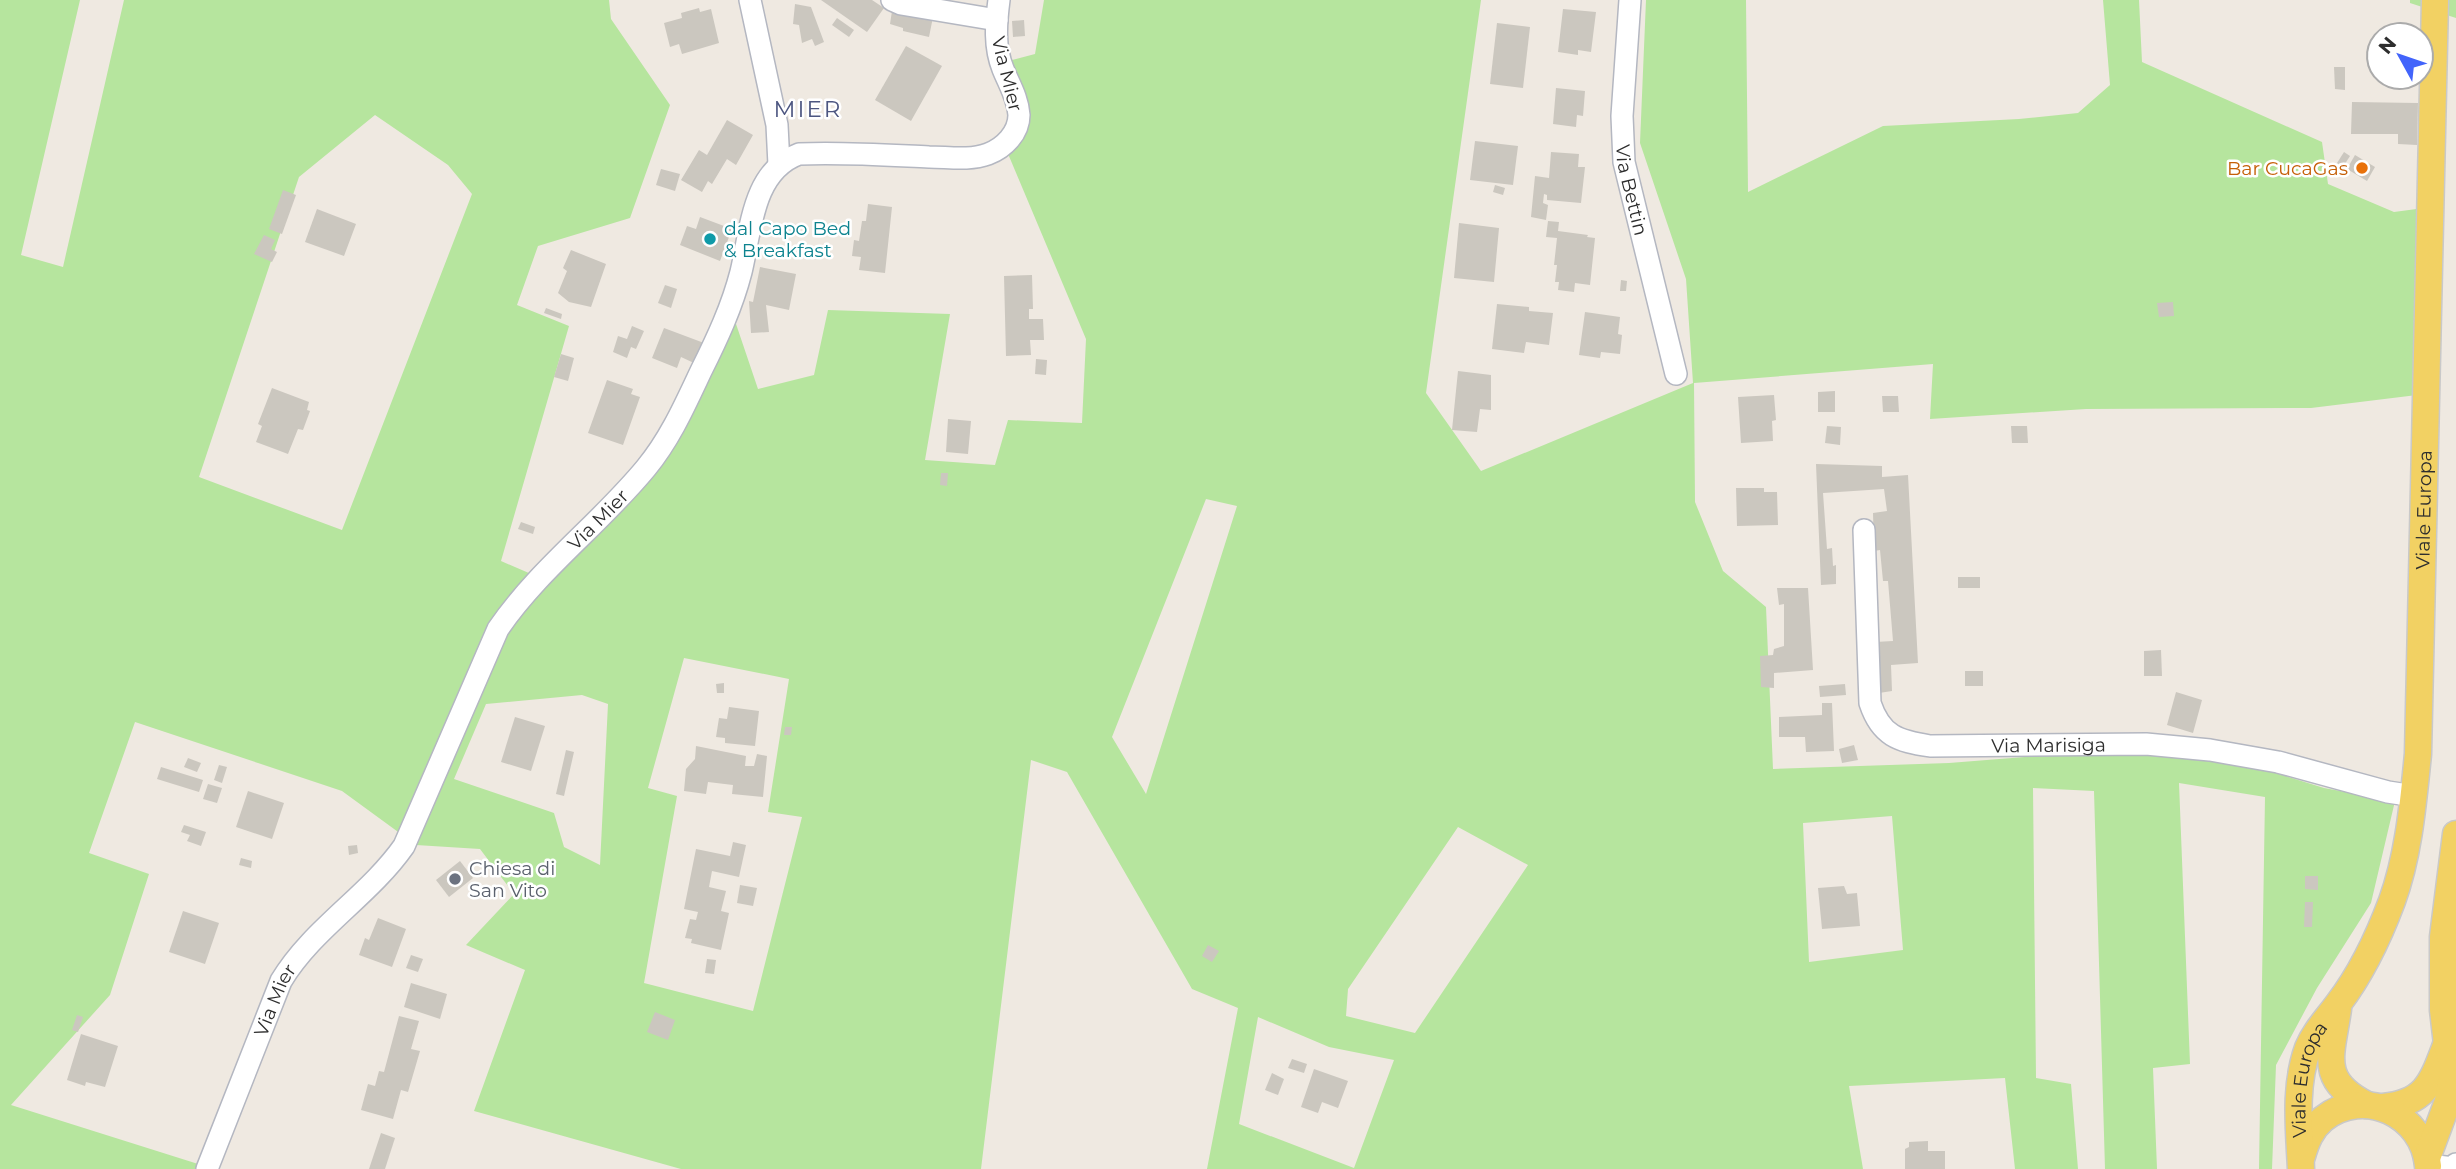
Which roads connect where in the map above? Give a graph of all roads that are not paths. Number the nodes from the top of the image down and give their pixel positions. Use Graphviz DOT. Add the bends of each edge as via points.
graph roads {
  1 [pos="750,0"];
  2 [pos="892,0"];
  3 [pos="1630,0"];
  4 [pos="2435,0"];
  5 [pos="998,10"];
  6 [pos="779,164"];
  7 [pos="1676,374"];
  8 [pos="1864,530"];
  9 [pos="2414,796"];
  10 [pos="2456,834"];
  11 [pos="2449,937"];
  12 [pos="2338,1004"];
  13 [pos="2447,1044"];
  14 [pos="2375,1106"];
  15 [pos="2427,1164"];
  16 [pos="2456,1164"];
  17 [pos="2300,1165"];
  18 [pos="206,1169"];
  1 -- 6 [label="street" via="777,125"];
  2 -- 5 [label="street, Via Mier"];
  3 -- 7 [label="street, Via Bettin" via="1622,116 1624,162"];
  4 -- 9 [label="main road, Viale Europa"];
  5 -- 6 [label="street, Via Mier" via="998,49 1019,118 1002,147 990,154 962,158 799,155"];
  6 -- 18 [label="street, Via Mier" via="759,194 727,316 669,436 646,469 498,629 404,846 386,870 299,956 281,981"];
  8 -- 9 [label="street, Via Marisiga" via="1870,703 1888,733 1930,746 2146,744 2210,750"];
  9 -- 12 [label="main road, Viale Europa" via="2392,900 2369,953"];
  10 -- 11 [label="main road"];
  11 -- 13 [label="main road" via="2443,1010"];
  12 -- 14 [label="main road, Viale Europa" via="2330,1056 2335,1077 2351,1097"];
  12 -- 17 [label="main road, Viale Europa" via="2309,1047 2299,1081"];
  13 -- 14 [label="main road" via="2435,1074 2418,1096 2403,1105"];
  13 -- 15 [label="main road" via="2452,1060 2448,1101"];
  14 -- 15 [label="main road" via="2403,1118 2419,1136"];
  14 -- 17 [label="main road" via="2343,1108 2323,1120 2307,1138"];
  15 -- 16 [label="street" via="2454,1168"];
}
